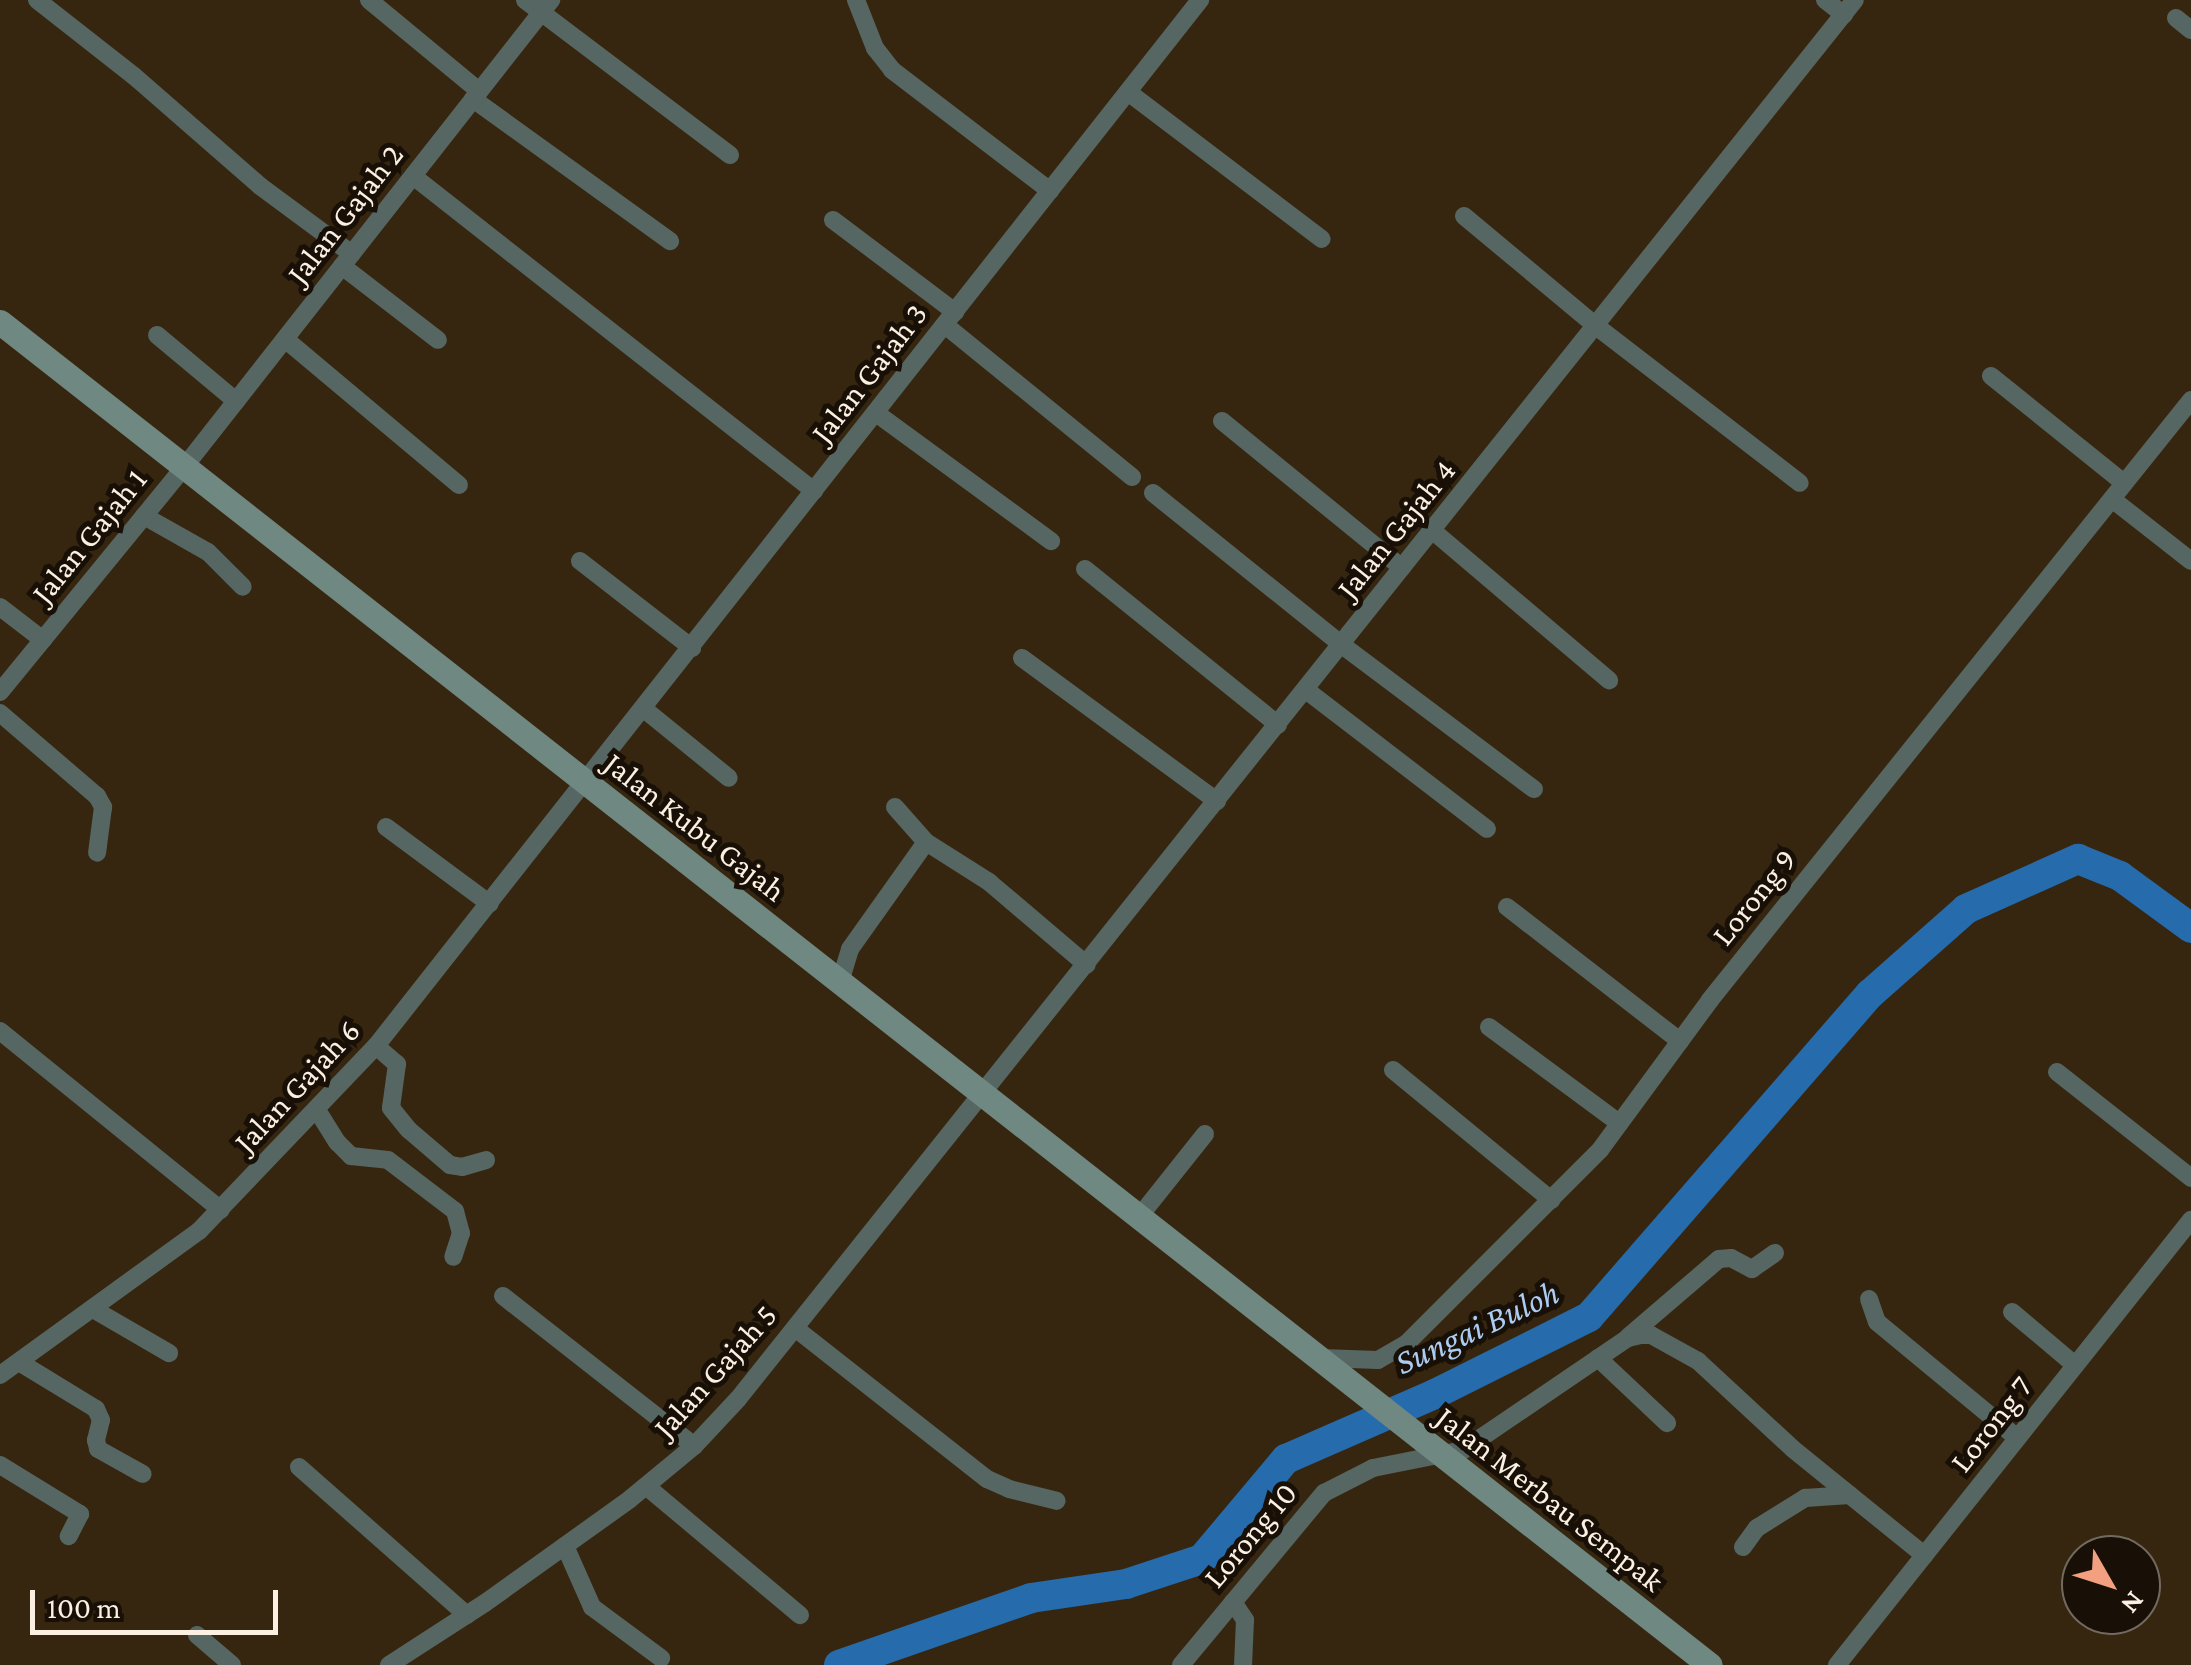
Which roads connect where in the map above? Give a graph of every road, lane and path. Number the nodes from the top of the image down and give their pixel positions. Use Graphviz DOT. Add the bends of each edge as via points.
graph roads {
  1 [pos="37,0"];
  2 [pos="369,0"];
  3 [pos="525,0"];
  4 [pos="856,0"];
  5 [pos="1825,0"];
  6 [pos="1195,2"];
  7 [pos="546,6"];
  8 [pos="1850,8"];
  9 [pos="1128,92"];
  10 [pos="476,95"];
  11 [pos="730,156"];
  12 [pos="413,176"];
  13 [pos="1050,191"];
  14 [pos="1464,216"];
  15 [pos="833,220"];
  16 [pos="1322,239"];
  17 [pos="670,241"];
  18 [pos="347,260"];
  19 [pos="950,318"];
  20 [pos="0,322"];
  21 [pos="1596,326"];
  22 [pos="157,335"];
  23 [pos="285,338"];
  24 [pos="438,340"];
  25 [pos="1991,376"];
  26 [pos="2191,400"];
  27 [pos="236,401"];
  28 [pos="876,413"];
  29 [pos="1222,421"];
  30 [pos="186,466"];
  31 [pos="1132,477"];
  32 [pos="2124,482"];
  33 [pos="1800,483"];
  34 [pos="459,485"];
  35 [pos="814,491"];
  36 [pos="1153,493"];
  37 [pos="2112,499"];
  38 [pos="144,516"];
  39 [pos="1432,531"];
  40 [pos="1051,541"];
  41 [pos="580,561"];
  42 [pos="2191,561"];
  43 [pos="1402,568"];
  44 [pos="1086,569"];
  45 [pos="243,587"];
  46 [pos="0,607"];
  47 [pos="42,640"];
  48 [pos="1342,645"];
  49 [pos="692,648"];
  50 [pos="1022,658"];
  51 [pos="1609,680"];
  52 [pos="1306,690"];
  53 [pos="0,692"];
  54 [pos="644,709"];
  55 [pos="0,713"];
  56 [pos="1278,725"];
  57 [pos="728,778"];
  58 [pos="586,783"];
  59 [pos="1534,788"];
  60 [pos="1217,802"];
  61 [pos="895,807"];
  62 [pos="386,828"];
  63 [pos="1487,829"];
  64 [pos="926,842"];
  65 [pos="98,853"];
  66 [pos="490,904"];
  67 [pos="1507,907"];
  68 [pos="1087,965"];
  69 [pos="840,982"];
  70 [pos="1490,1027"];
  71 [pos="0,1031"];
  72 [pos="1680,1041"];
  73 [pos="376,1046"];
  74 [pos="1393,1070"];
  75 [pos="2057,1072"];
  76 [pos="984,1095"];
  77 [pos="318,1110"];
  78 [pos="1620,1123"];
  79 [pos="1205,1134"];
  80 [pos="486,1160"];
  81 [pos="2191,1178"];
  82 [pos="1551,1200"];
  83 [pos="220,1210"];
  84 [pos="1139,1217"];
  85 [pos="2191,1220"];
  86 [pos="1775,1253"];
  87 [pos="453,1258"];
  88 [pos="503,1296"];
  89 [pos="1869,1299"];
  90 [pos="93,1309"];
  91 [pos="2012,1312"];
  92 [pos="795,1328"];
  93 [pos="1628,1338"];
  94 [pos="169,1354"];
  95 [pos="1316,1358"];
  96 [pos="1598,1358"];
  97 [pos="19,1362"];
  98 [pos="2076,1365"];
  99 [pos="0,1375"];
  100 [pos="1350,1384"];
  101 [pos="1667,1423"];
  102 [pos="2018,1438"];
  103 [pos="694,1446"];
  104 [pos="1434,1449"];
  105 [pos="0,1465"];
  106 [pos="299,1467"];
  107 [pos="143,1474"];
  108 [pos="646,1486"];
  109 [pos="1850,1495"];
  110 [pos="1057,1501"];
  111 [pos="70,1536"];
  112 [pos="564,1546"];
  113 [pos="1743,1547"];
  114 [pos="1924,1555"];
  115 [pos="1233,1602"];
  116 [pos="467,1615"];
  117 [pos="800,1615"];
  118 [pos="198,1634"];
  119 [pos="661,1658"];
  120 [pos="232,1665"];
  121 [pos="388,1665"];
  122 [pos="1180,1665"];
  123 [pos="1244,1665"];
  124 [pos="1710,1665"];
  125 [pos="1837,1665"];
  1 -- 18 [label="street"];
  2 -- 10 [label="street"];
  3 -- 7 [label="street"];
  4 -- 13 [label="street" via="875,48 892,70"];
  5 -- 8 [label="street"];
  6 -- 9 [label="street, Jalan Gajah 3"];
  7 -- 10 [label="street, Jalan Gajah 2"];
  7 -- 11 [label="street"];
  8 -- 21 [label="street, Jalan Gajah 4"];
  9 -- 13 [label="street, Jalan Gajah 3"];
  9 -- 16 [label="street"];
  10 -- 12 [label="street, Jalan Gajah 2"];
  10 -- 17 [label="street"];
  12 -- 18 [label="street, Jalan Gajah 2"];
  12 -- 35 [label="street"];
  13 -- 19 [label="street, Jalan Gajah 3"];
  14 -- 21 [label="street"];
  15 -- 19 [label="street"];
  18 -- 23 [label="street, Jalan Gajah 2"];
  18 -- 24 [label="street"];
  19 -- 28 [label="street, Jalan Gajah 3"];
  19 -- 31 [label="street"];
  20 -- 30 [label="street, Jalan Kubu Gajah"];
  21 -- 33 [label="street"];
  21 -- 39 [label="street, Jalan Gajah 4"];
  22 -- 27 [label="street"];
  23 -- 27 [label="street, Jalan Gajah 2"];
  23 -- 34 [label="street"];
  25 -- 32 [label="street"];
  26 -- 32 [label="street, Lorong 9"];
  27 -- 30 [label="street, Jalan Gajah 2"];
  28 -- 35 [label="street, Jalan Gajah 3"];
  28 -- 40 [label="street"];
  29 -- 43 [label="street"];
  30 -- 38 [label="street, Jalan Gajah 1"];
  30 -- 58 [label="street, Jalan Kubu Gajah"];
  32 -- 37 [label="street, Lorong 9"];
  35 -- 49 [label="street, Jalan Gajah 3"];
  36 -- 48 [label="street"];
  37 -- 42 [label="street"];
  37 -- 72 [label="street, Lorong 9"];
  38 -- 45 [label="street" via="208,552"];
  38 -- 47 [label="street, Jalan Gajah 1"];
  39 -- 43 [label="street, Jalan Gajah 4"];
  39 -- 51 [label="street"];
  41 -- 49 [label="street"];
  43 -- 48 [label="street, Jalan Gajah 4"];
  44 -- 56 [label="street"];
  46 -- 47 [label="street"];
  47 -- 53 [label="street, Jalan Gajah 1"];
  48 -- 52 [label="street, Jalan Gajah 4"];
  48 -- 59 [label="street"];
  49 -- 54 [label="street, Jalan Gajah 3"];
  50 -- 60 [label="street"];
  52 -- 56 [label="street, Jalan Gajah 4"];
  52 -- 63 [label="street"];
  54 -- 57 [label="street"];
  54 -- 58 [label="street, Jalan Gajah 3"];
  55 -- 65 [label="street" via="96,796 102,806"];
  56 -- 60 [label="street, Jalan Gajah 4"];
  58 -- 66 [label="street, Jalan Gajah 6"];
  58 -- 69 [label="street, Jalan Kubu Gajah"];
  60 -- 68 [label="street, Jalan Gajah 4"];
  61 -- 64 [label="street"];
  62 -- 66 [label="street"];
  64 -- 68 [label="street" via="989,882"];
  64 -- 69 [label="street" via="850,949"];
  66 -- 73 [label="street, Jalan Gajah 6"];
  67 -- 72 [label="street"];
  68 -- 76 [label="street, Jalan Gajah 4"];
  69 -- 76 [label="street, Jalan Kubu Gajah"];
  70 -- 78 [label="street"];
  71 -- 83 [label="street"];
  72 -- 78 [label="street, Lorong 9"];
  73 -- 77 [label="street, Jalan Gajah 6"];
  73 -- 80 [label="street" via="396,1064 392,1108 409,1130 450,1165"];
  74 -- 82 [label="street"];
  75 -- 81 [label="street"];
  76 -- 84 [label="street, Jalan Kubu Gajah"];
  76 -- 92 [label="street, Jalan Gajah 5"];
  77 -- 83 [label="street, Jalan Gajah 6"];
  77 -- 87 [label="street" via="351,1156 388,1160 455,1211 460,1233"];
  78 -- 82 [label="street, Lorong 9"];
  79 -- 84 [label="street"];
  82 -- 95 [label="street, Lorong 9" via="1391,1355"];
  83 -- 90 [label="street, Jalan Gajah 6"];
  84 -- 95 [label="street, Jalan Kubu Gajah"];
  85 -- 98 [label="street, Lorong 7"];
  86 -- 93 [label="street, Lorong 10" via="1752,1269 1719,1259"];
  88 -- 103 [label="street"];
  89 -- 102 [label="street" via="1877,1322"];
  90 -- 94 [label="street"];
  90 -- 97 [label="street, Jalan Gajah 6"];
  91 -- 98 [label="street"];
  92 -- 103 [label="street, Jalan Gajah 5"];
  92 -- 110 [label="street" via="987,1478"];
  93 -- 96 [label="street, Lorong 10"];
  93 -- 109 [label="street" via="1651,1335 1698,1361"];
  95 -- 100 [label="street, Jalan Kubu Gajah"];
  96 -- 101 [label="street"];
  96 -- 104 [label="street, Lorong 10" via="1463,1450"];
  97 -- 99 [label="street, Jalan Gajah 6"];
  97 -- 107 [label="street" via="96,1409 98,1449"];
  98 -- 102 [label="street, Lorong 7"];
  100 -- 104 [label="street, Jalan Merbau Sempak"];
  102 -- 114 [label="street, Lorong 7"];
  103 -- 108 [label="street, Jalan Gajah 5"];
  104 -- 115 [label="street, Lorong 10" via="1373,1468 1324,1493"];
  104 -- 124 [label="street, Jalan Merbau Sempak"];
  105 -- 111 [label="street" via="80,1514"];
  106 -- 116 [label="street"];
  108 -- 112 [label="street, Jalan Gajah 5"];
  108 -- 117 [label="street"];
  109 -- 113 [label="street" via="1805,1498 1757,1528"];
  109 -- 114 [label="street"];
  112 -- 116 [label="street, Jalan Gajah 5"];
  112 -- 119 [label="street" via="592,1608"];
  114 -- 125 [label="street, Lorong 7"];
  115 -- 122 [label="street, Lorong 10"];
  115 -- 123 [label="street" via="1245,1620"];
  116 -- 121 [label="street, Jalan Gajah 5"];
  118 -- 120 [label="street"];
}
